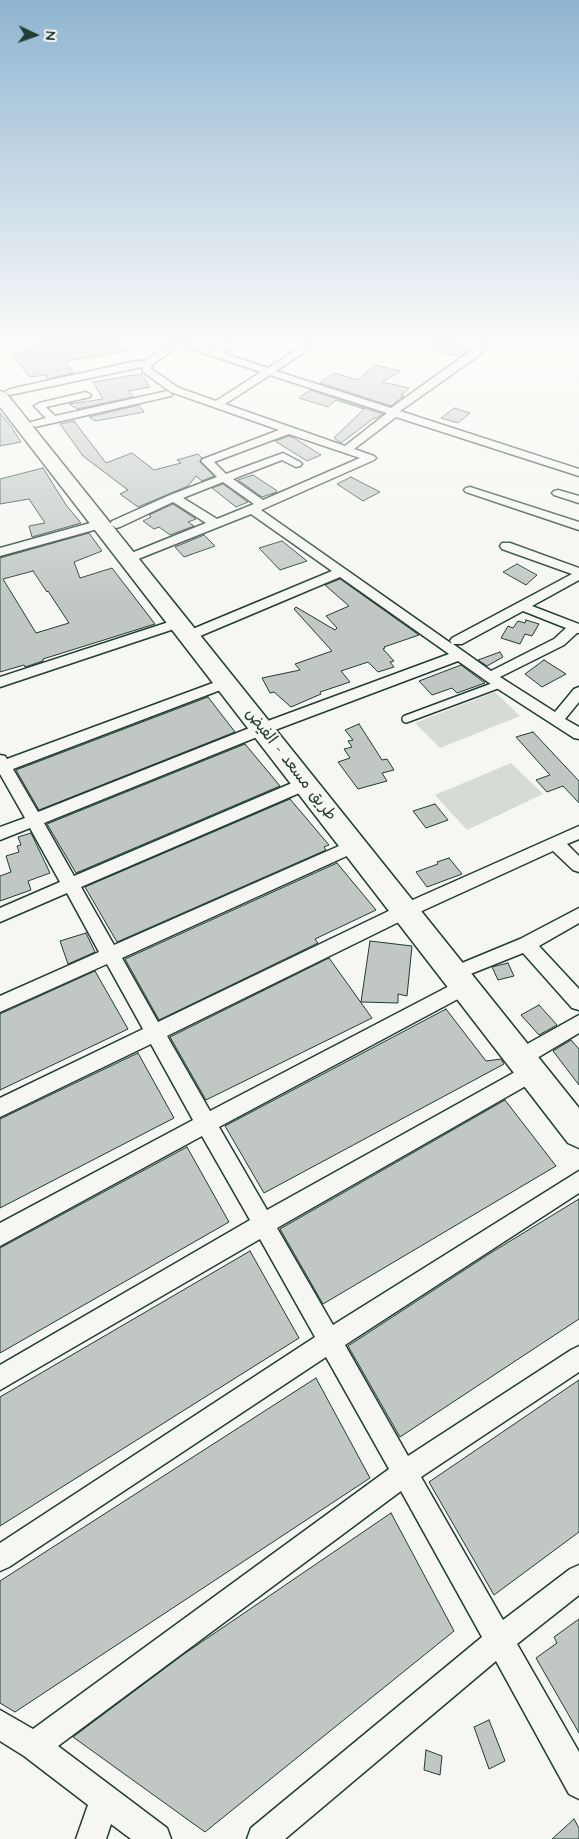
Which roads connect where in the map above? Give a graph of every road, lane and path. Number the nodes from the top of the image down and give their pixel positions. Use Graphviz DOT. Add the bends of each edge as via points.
graph roads {
  1 [pos="32,430"];
  2 [pos="49,430"];
  3 [pos="288,430"];
  4 [pos="371,430"];
  5 [pos="454,430"];
  6 [pos="461,430"];
  7 [pos="346,450"];
  8 [pos="296,464"];
  9 [pos="579,466"];
  10 [pos="579,473"];
  11 [pos="224,478"];
  12 [pos="470,490"];
  13 [pos="558,493"];
  14 [pos="174,497"];
  15 [pos="579,500"];
  16 [pos="258,507"];
  17 [pos="108,524"];
  18 [pos="216,524"];
  19 [pos="579,526"];
  20 [pos="506,546"];
  21 [pos="0,552"];
  22 [pos="134,557"];
  23 [pos="341,572"];
  24 [pos="579,572"];
  25 [pos="522,606"];
  26 [pos="577,628"];
  27 [pos="189,630"];
  28 [pos="458,648"];
  29 [pos="495,680"];
  30 [pos="0,682"];
  31 [pos="226,683"];
  32 [pos="579,692"];
  33 [pos="573,709"];
  34 [pos="406,719"];
  35 [pos="557,719"];
  36 [pos="268,727"];
  37 [pos="579,734"];
  38 [pos="1,764"];
  39 [pos="305,784"];
  40 [pos="35,821"];
  41 [pos="579,832"];
  42 [pos="0,834"];
  43 [pos="556,843"];
  44 [pos="354,846"];
  45 [pos="579,866"];
  46 [pos="72,885"];
  47 [pos="411,908"];
  48 [pos="0,915"];
  49 [pos="579,915"];
  50 [pos="526,944"];
  51 [pos="111,954"];
  52 [pos="466,978"];
  53 [pos="579,1002"];
  54 [pos="0,1004"];
  55 [pos="579,1023"];
  56 [pos="156,1034"];
  57 [pos="528,1060"];
  58 [pos="0,1108"];
  59 [pos="579,1109"];
  60 [pos="206,1123"];
  61 [pos="579,1134"];
  62 [pos="579,1181"];
  63 [pos="264,1224"];
  64 [pos="0,1235"];
  65 [pos="330,1341"];
  66 [pos="579,1358"];
  67 [pos="0,1378"];
  68 [pos="405,1473"];
  69 [pos="0,1558"];
  70 [pos="576,1588"];
  71 [pos="500,1640"];
  72 [pos="0,1724"];
  73 [pos="34,1746"];
  74 [pos="576,1765"];
  75 [pos="104,1801"];
  76 [pos="91,1839"];
  77 [pos="156,1839"];
  78 [pos="262,1839"];
  1 -- 17 [label="main road, طريق مسعد - الفيض"];
  2 -- 17 [label="main road, طريق مسعد - الفيض"];
  3 -- 7 [label="street"];
  3 -- 11 [label="street" via="207,462"];
  4 -- 7 [label="street"];
  5 -- 10 [label="street"];
  6 -- 9 [label="street"];
  7 -- 16 [label="street" via="370,458"];
  8 -- 11 [label="street" via="283,456"];
  11 -- 14 [label="street"];
  11 -- 16 [label="street"];
  12 -- 19 [label="street"];
  13 -- 15 [label="street"];
  14 -- 17 [label="street"];
  14 -- 18 [label="street"];
  16 -- 18 [label="street"];
  16 -- 23 [label="street"];
  17 -- 21 [label="street"];
  17 -- 22 [label="main road, طريق مسعد - الفيض"];
  18 -- 22 [label="street"];
  20 -- 24 [label="street"];
  22 -- 27 [label="main road, طريق مسعد - الفيض"];
  23 -- 27 [label="street"];
  23 -- 28 [label="street"];
  24 -- 25 [label="street"];
  25 -- 26 [label="street"];
  25 -- 28 [label="street"];
  26 -- 29 [label="street"];
  27 -- 30 [label="street"];
  27 -- 31 [label="main road, طريق مسعد - الفيض"];
  27 -- 36 [label="main road, طريق مسعد - الفيض"];
  28 -- 29 [label="street"];
  28 -- 36 [label="street"];
  29 -- 34 [label="lane"];
  29 -- 35 [label="street"];
  31 -- 36 [label="main road, طريق مسعد - الفيض"];
  31 -- 38 [label="street"];
  32 -- 33 [label="street"];
  33 -- 35 [label="street"];
  35 -- 37 [label="street"];
  36 -- 39 [label="main road, طريق مسعد - الفيض"];
  36 -- 40 [label="street"];
  36 -- 47 [label="main road, طريق مسعد - الفيض"];
  38 -- 40 [label="street"];
  39 -- 44 [label="main road, طريق مسعد - الفيض"];
  39 -- 46 [label="street"];
  40 -- 42 [label="street"];
  40 -- 46 [label="street"];
  41 -- 43 [label="street"];
  43 -- 45 [label="street"];
  43 -- 47 [label="street"];
  44 -- 47 [label="main road, طريق مسعد - الفيض"];
  44 -- 51 [label="street"];
  46 -- 48 [label="street"];
  46 -- 51 [label="street"];
  47 -- 52 [label="main road, طريق مسعد - الفيض"];
  47 -- 56 [label="street"];
  49 -- 50 [label="street"];
  50 -- 52 [label="street"];
  50 -- 53 [label="street"];
  51 -- 54 [label="street"];
  51 -- 56 [label="street"];
  52 -- 57 [label="main road, طريق مسعد - الفيض"];
  52 -- 60 [label="street"];
  55 -- 57 [label="street"];
  56 -- 58 [label="street"];
  56 -- 60 [label="street"];
  57 -- 59 [label="main road, طريق مسعد - الفيض"];
  57 -- 61 [label="main road, طريق مسعد - الفيض"];
  57 -- 63 [label="street"];
  60 -- 63 [label="street"];
  60 -- 64 [label="street"];
  62 -- 65 [label="street"];
  63 -- 65 [label="street"];
  63 -- 67 [label="street"];
  65 -- 68 [label="street"];
  65 -- 69 [label="street"];
  66 -- 68 [label="street"];
  68 -- 71 [label="street"];
  68 -- 73 [label="street"];
  70 -- 71 [label="street"];
  71 -- 74 [label="street"];
  71 -- 78 [label="street"];
  72 -- 73 [label="street"];
  73 -- 75 [label="street"];
  75 -- 76 [label="street"];
  75 -- 77 [label="street"];
}
